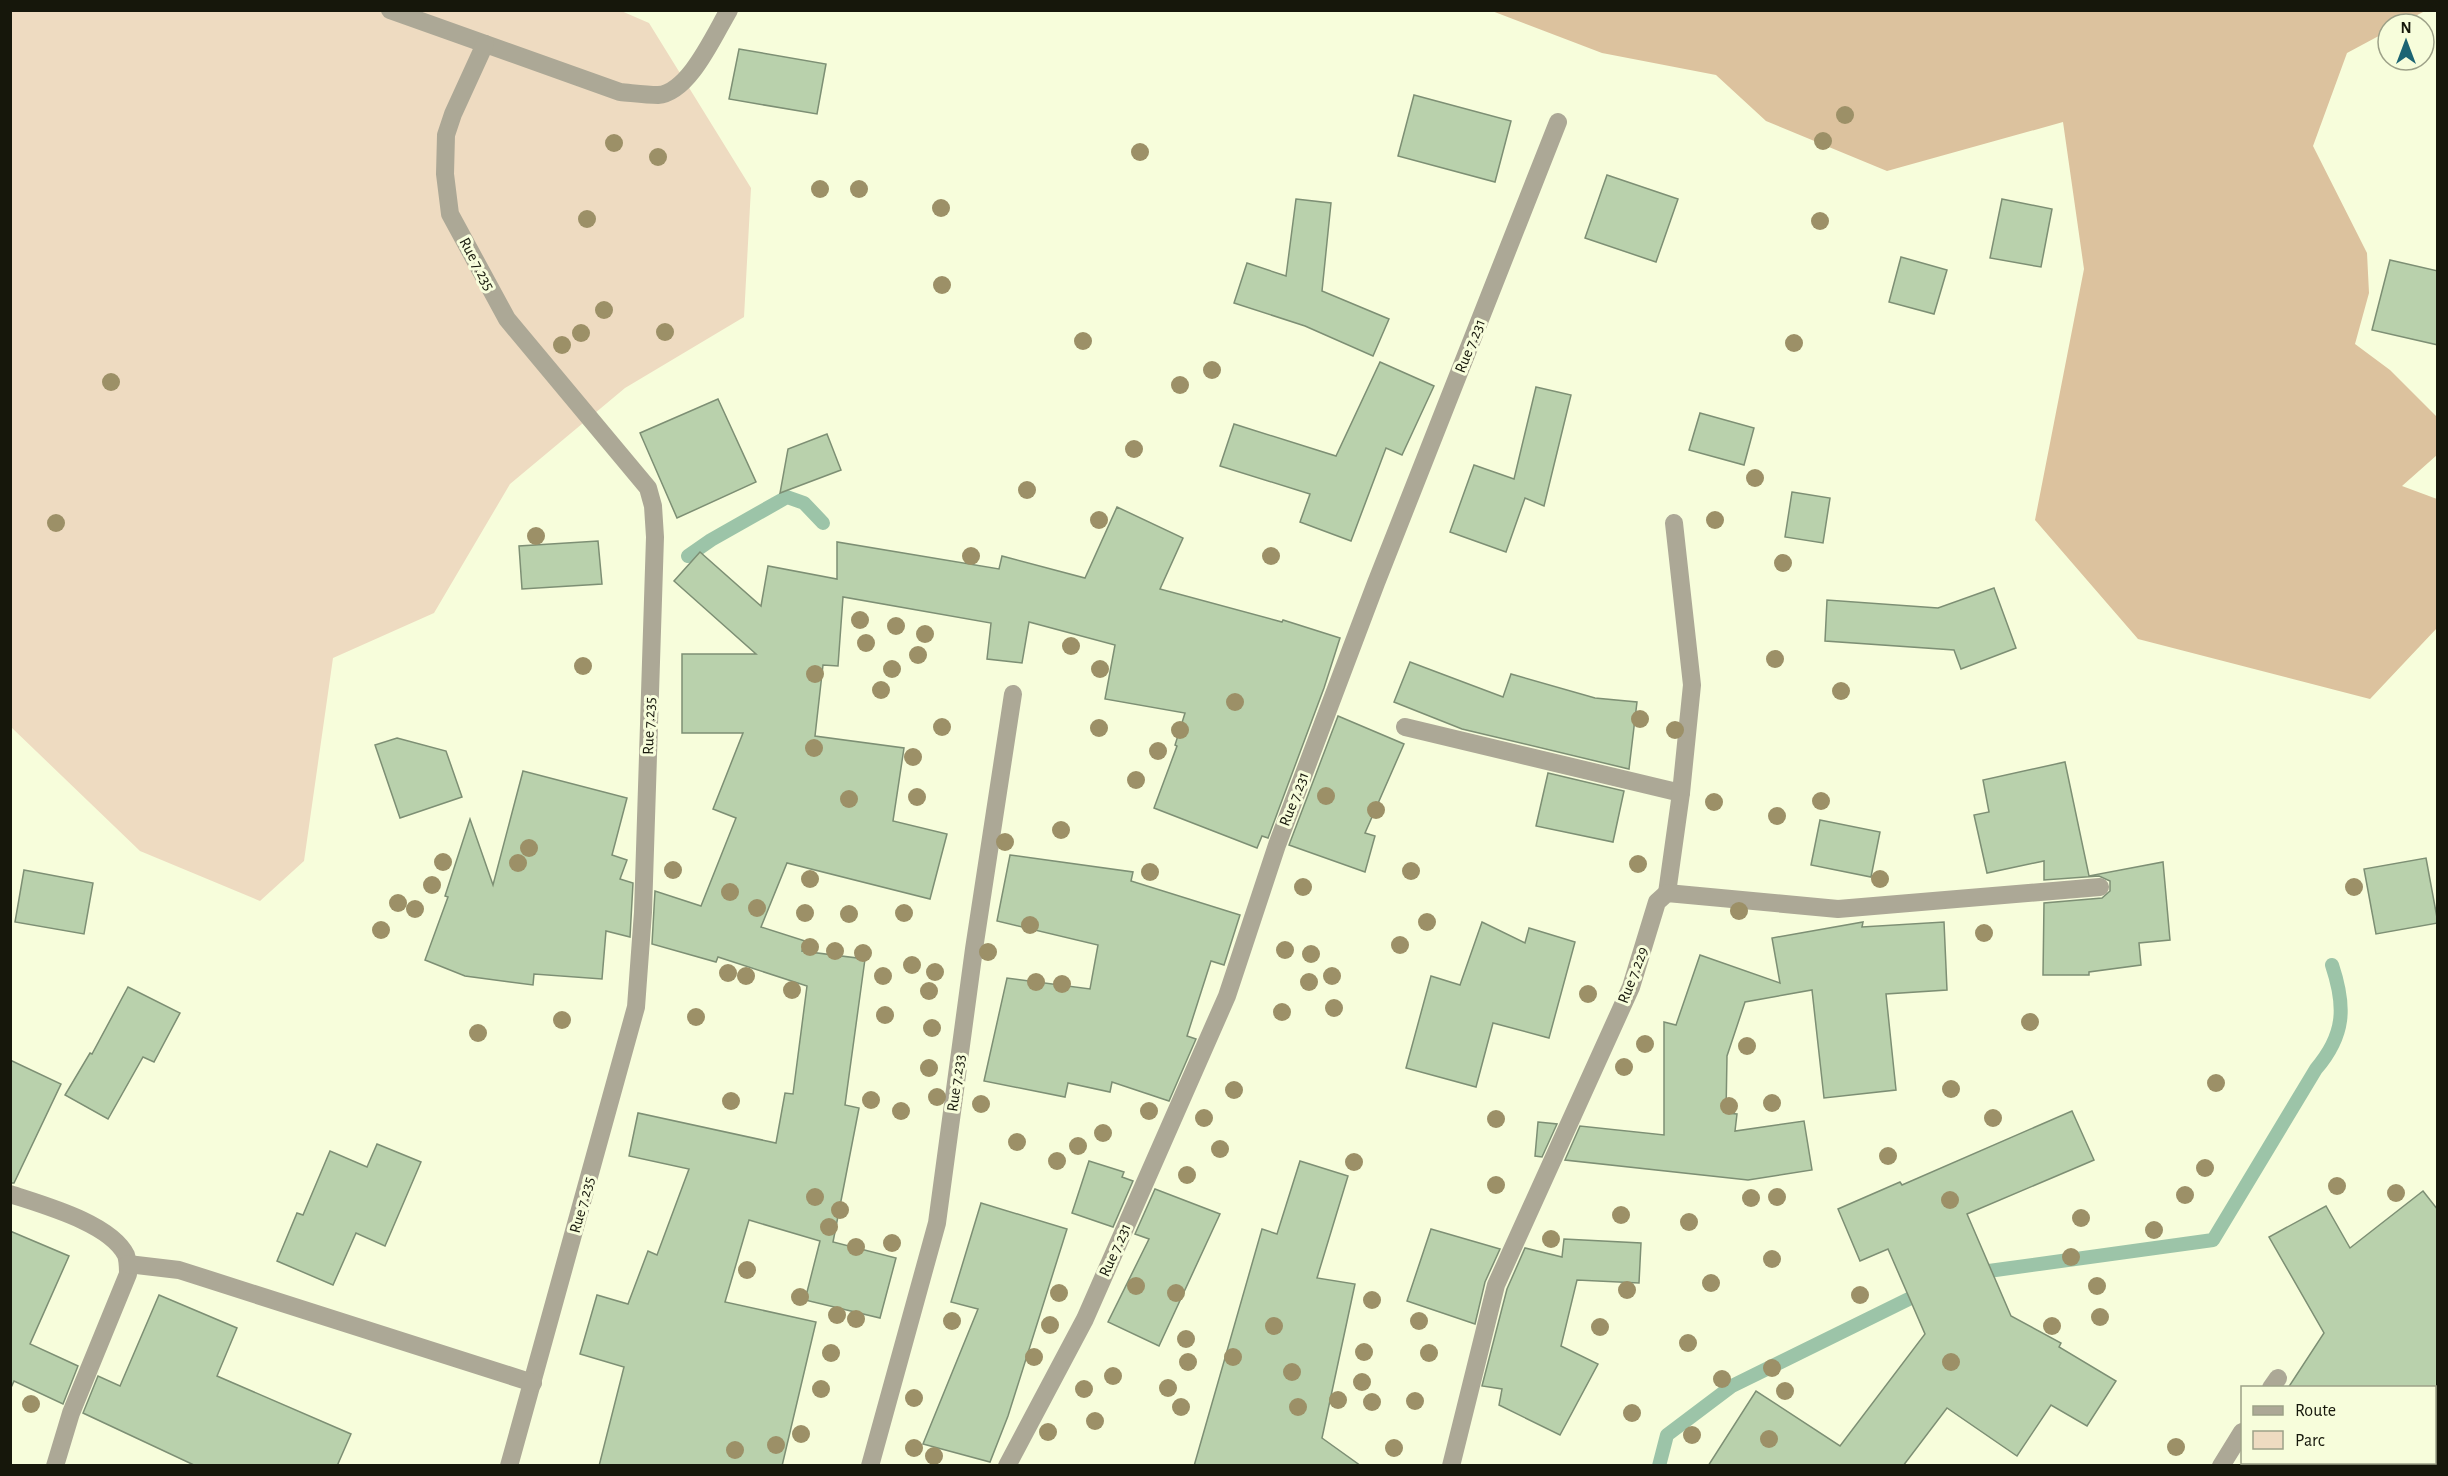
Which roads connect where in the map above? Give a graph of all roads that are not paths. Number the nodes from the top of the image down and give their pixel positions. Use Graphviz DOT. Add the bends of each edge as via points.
graph roads {
  1 [pos="390,10"];
  2 [pos="729,10"];
  3 [pos="485,44"];
  4 [pos="1558,122"];
  5 [pos="1674,523"];
  6 [pos="1012,694"];
  7 [pos="1405,726"];
  8 [pos="1681,793"];
  9 [pos="2100,887"];
  10 [pos="1667,893"];
  11 [pos="10,1194"];
  12 [pos="128,1264"];
  13 [pos="532,1383"];
  14 [pos="2241,1434"];
  15 [pos="55,1466"];
  16 [pos="509,1466"];
  17 [pos="870,1466"];
  18 [pos="1007,1466"];
  19 [pos="1451,1466"];
  20 [pos="2221,1466"];
  1 -- 3 [label="street"];
  2 -- 3 [label="street" via="686,81 660,95 620,92"];
  3 -- 13 [label="street, Rue 7.235" via="446,135 450,214 507,319 648,488 655,537 643,912 636,1007"];
  4 -- 18 [label="street, Rue 7.231" via="1371,594 1277,845 1227,996 1085,1319"];
  5 -- 8 [label="street" via="1692,685"];
  6 -- 17 [label="street, Rue 7.233" via="937,1223"];
  7 -- 8 [label="street"];
  8 -- 10 [label="street"];
  9 -- 10 [label="street" via="1838,909"];
  10 -- 19 [label="street, Rue 7.229" via="1657,902 1630,987 1496,1285"];
  11 -- 12 [label="street" via="90,1223 126,1254"];
  12 -- 13 [label="street" via="179,1270"];
  12 -- 15 [label="street" via="128,1274 71,1413"];
  13 -- 16 [label="street, Rue 7.235"];
  14 -- 20 [label="street"];
}
